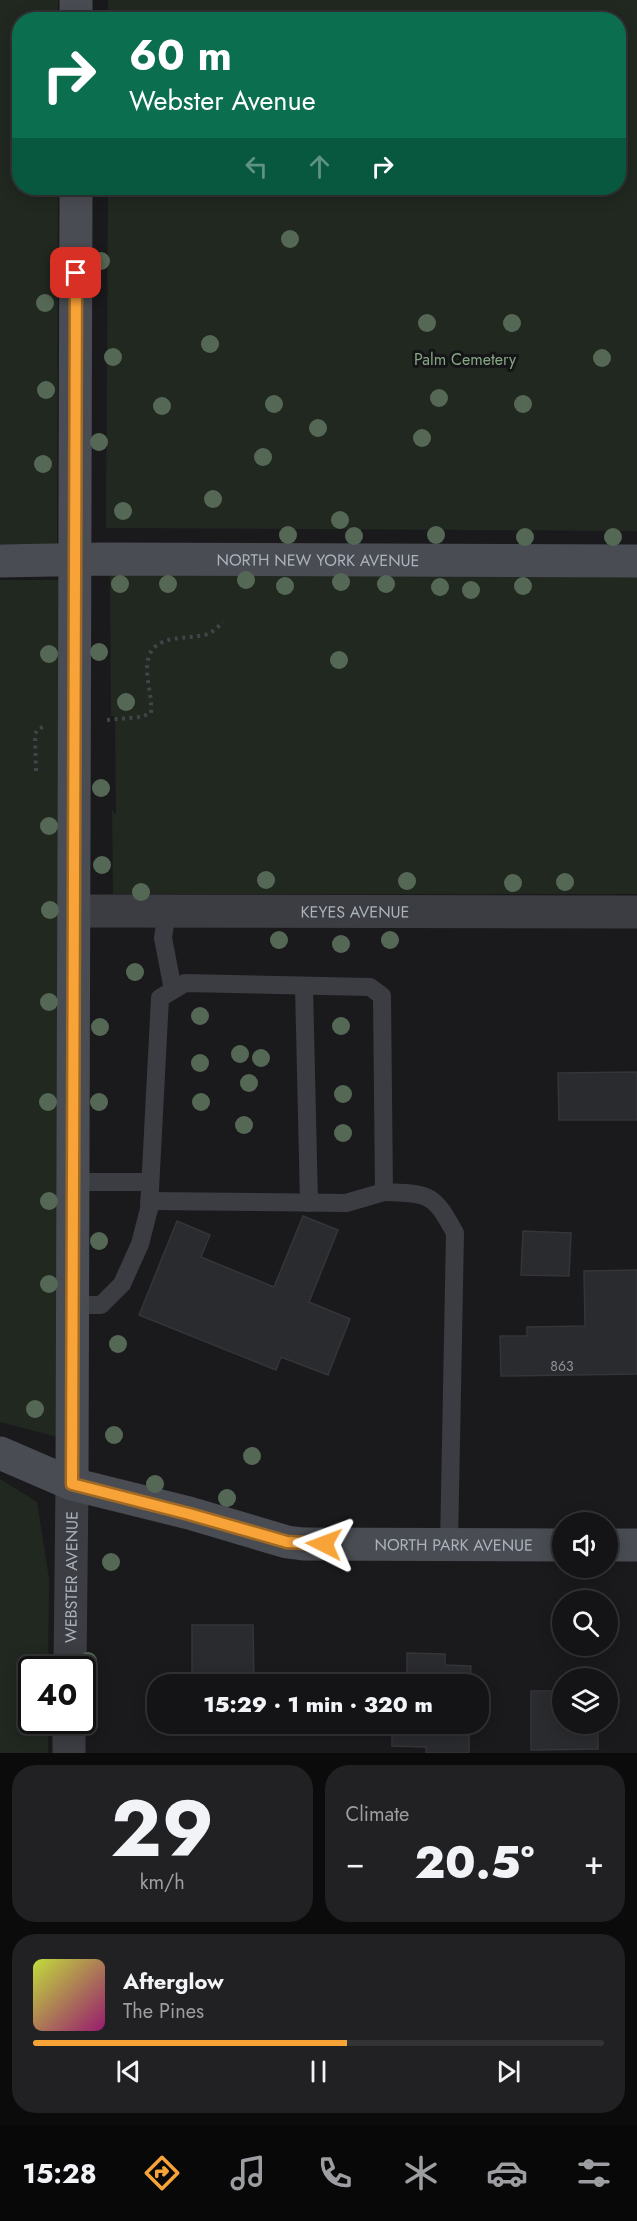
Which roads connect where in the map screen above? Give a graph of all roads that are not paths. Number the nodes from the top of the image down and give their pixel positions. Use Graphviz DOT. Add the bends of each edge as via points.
graph roads {
  1 [pos="76,195"];
  2 [pos="76,560"];
  3 [pos="0,561"];
  4 [pos="637,561"];
  5 [pos="75,911"];
  6 [pos="168,911"];
  7 [pos="637,912"];
  8 [pos="304,986"];
  9 [pos="173,990"];
  10 [pos="74,1182"];
  11 [pos="150,1182"];
  12 [pos="384,1192"];
  13 [pos="309,1203"];
  14 [pos="149,1205"];
  15 [pos="73,1305"];
  16 [pos="0,1453"];
  17 [pos="72,1484"];
  18 [pos="552,1545"];
  19 [pos="618,1545"];
  20 [pos="637,1545"];
  21 [pos="449,1546"];
  22 [pos="70,1656"];
  23 [pos="69,1734"];
  24 [pos="69,1753"];
  1 -- 2 [label="street, WEBSTER AVENUE"];
  2 -- 3 [label="street, NORTH NEW YORK AVENUE"];
  2 -- 4 [label="street, NORTH NEW YORK AVENUE"];
  2 -- 5 [label="street, WEBSTER AVENUE"];
  5 -- 6 [label="street, KEYES AVENUE"];
  5 -- 10 [label="street, WEBSTER AVENUE"];
  6 -- 7 [label="street, KEYES AVENUE"];
  6 -- 9 [label="lane" via="163,938"];
  8 -- 9 [label="lane" via="185,983"];
  8 -- 12 [label="lane" via="370,987 382,996"];
  8 -- 13 [label="lane"];
  9 -- 11 [label="lane" via="160,998"];
  10 -- 11 [label="lane"];
  10 -- 15 [label="street, WEBSTER AVENUE"];
  11 -- 14 [label="lane"];
  12 -- 13 [label="lane" via="346,1203"];
  12 -- 21 [label="lane" via="424,1194 442,1209 455,1233"];
  13 -- 14 [label="lane"];
  14 -- 15 [label="lane" via="140,1244 122,1284 100,1305"];
  15 -- 17 [label="street, WEBSTER AVENUE"];
  16 -- 17 [label="street, NORTH PARK AVENUE"];
  17 -- 21 [label="street, NORTH PARK AVENUE" via="287,1542"];
  17 -- 22 [label="street, WEBSTER AVENUE"];
  18 -- 21 [label="street, NORTH PARK AVENUE"];
  19 -- 20 [label="street"];
  23 -- 24 [label="street"];
}
